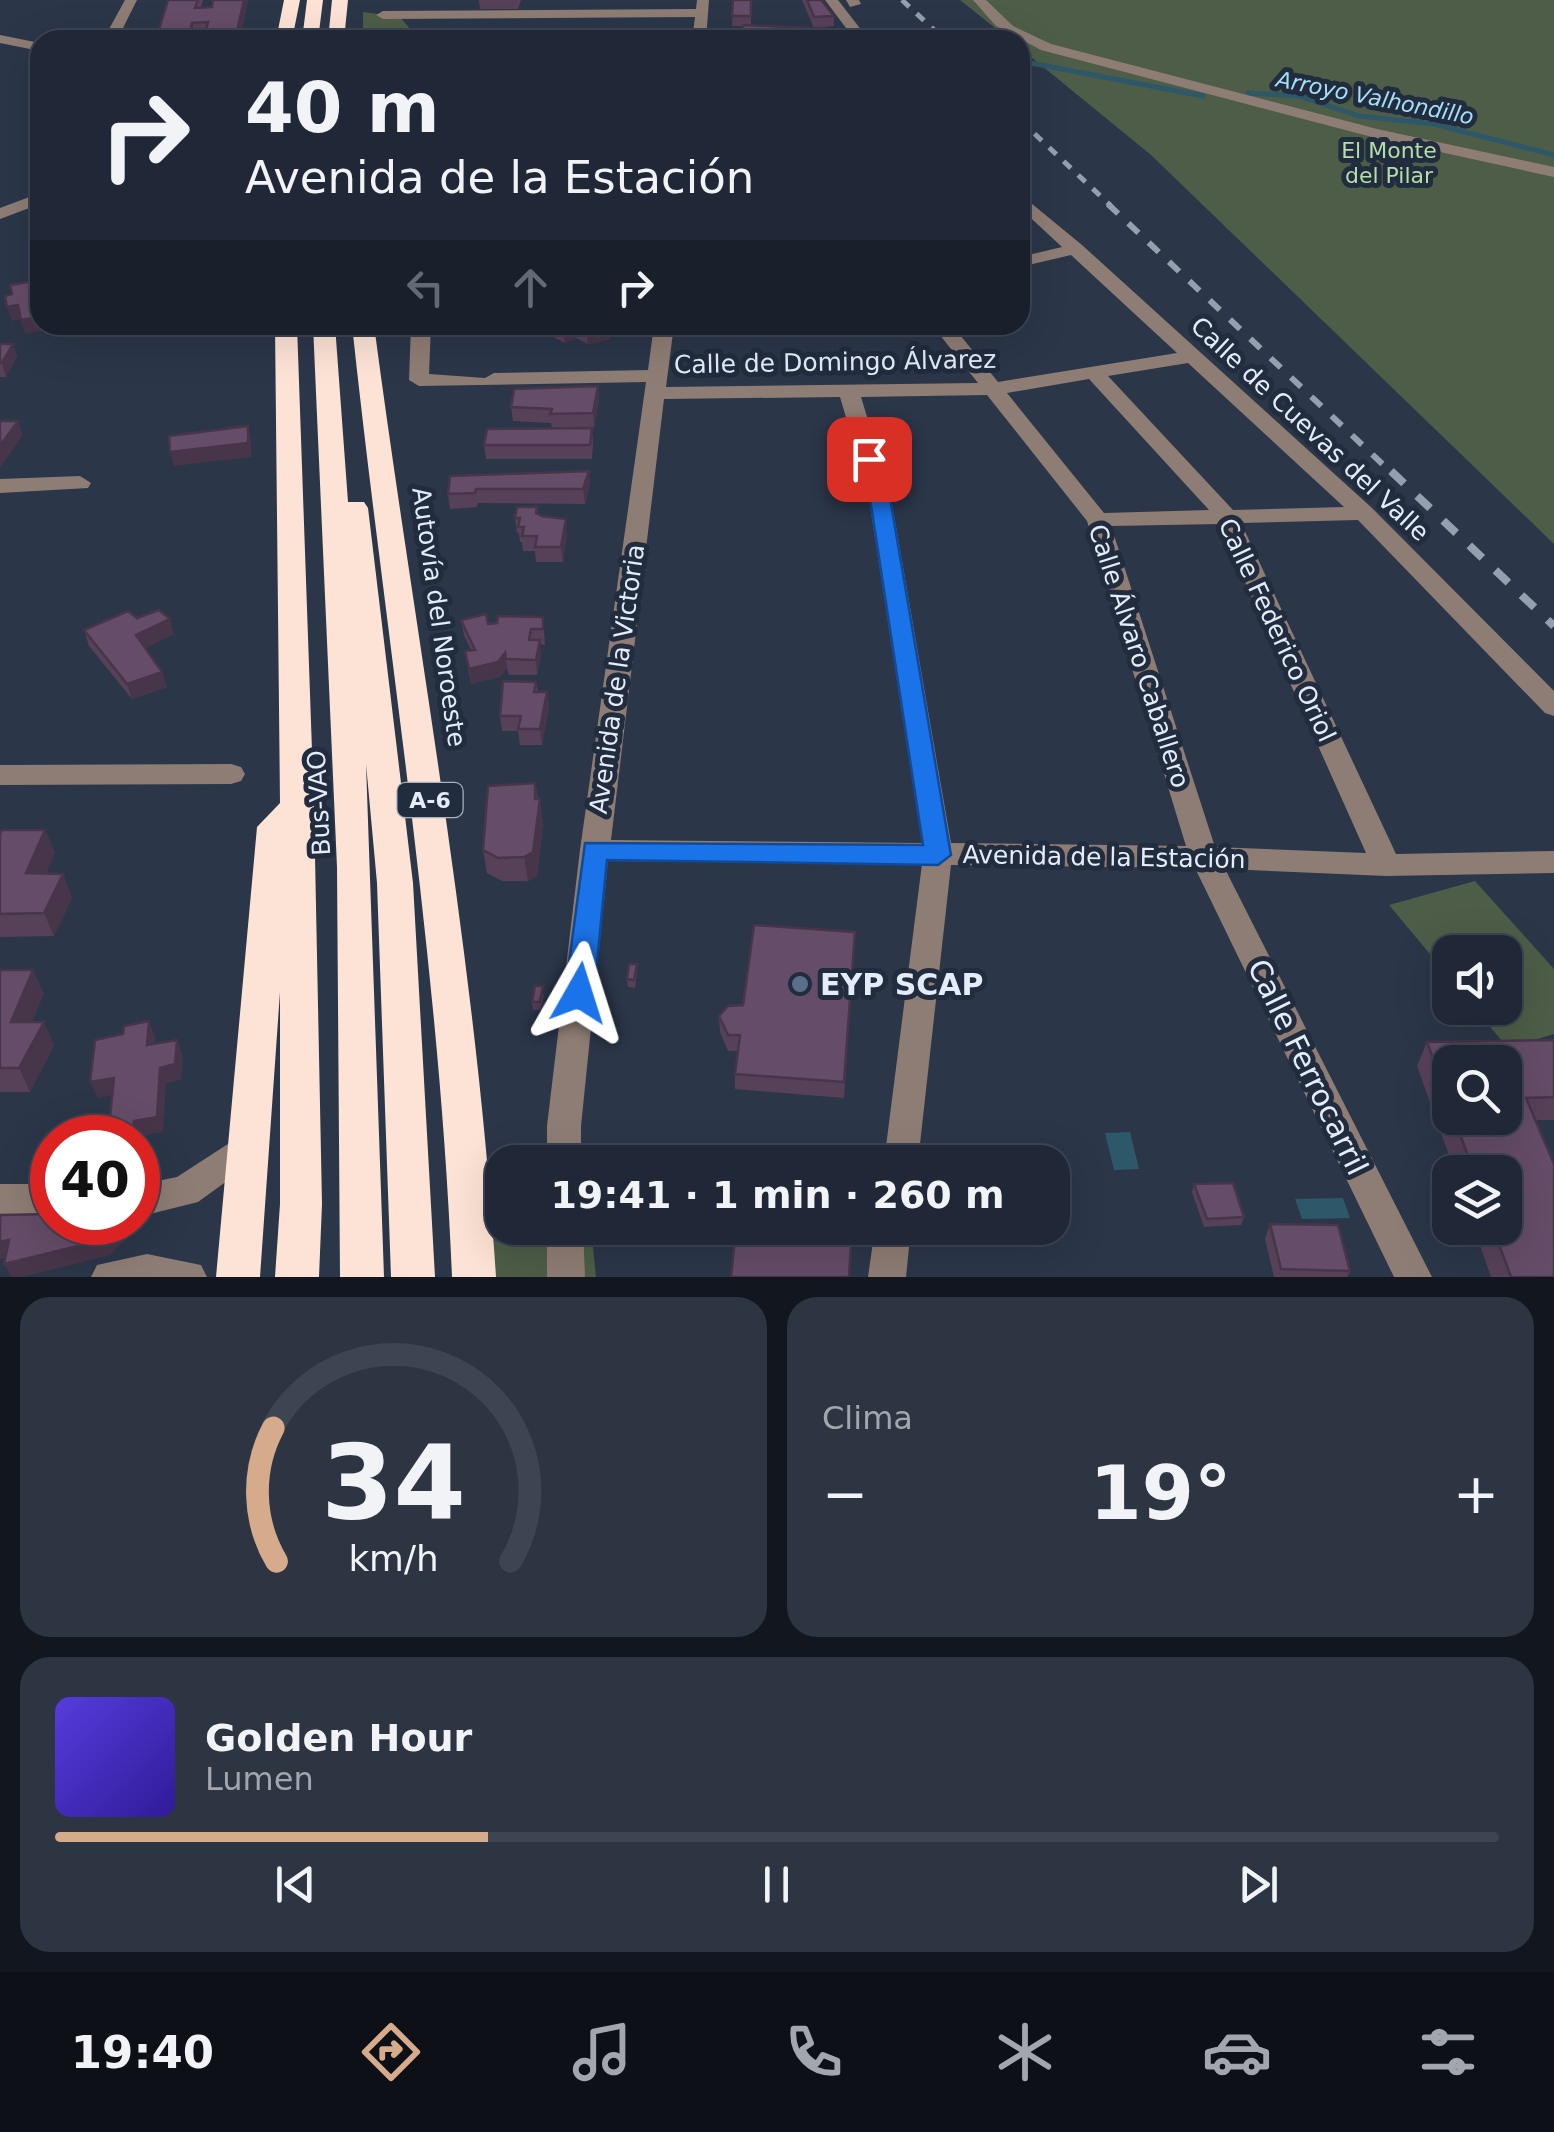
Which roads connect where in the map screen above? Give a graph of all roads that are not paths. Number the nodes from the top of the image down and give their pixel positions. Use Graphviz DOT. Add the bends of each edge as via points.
graph roads {
  1 [pos="131,0"];
  2 [pos="292,0"];
  3 [pos="316,0"];
  4 [pos="340,0"];
  5 [pos="830,0"];
  6 [pos="979,0"];
  7 [pos="703,7"];
  8 [pos="383,15"];
  9 [pos="115,30"];
  10 [pos="286,30"];
  11 [pos="312,30"];
  12 [pos="337,30"];
  13 [pos="854,30"];
  14 [pos="1007,30"];
  15 [pos="0,39"];
  16 [pos="1030,40"];
  17 [pos="30,44"];
  18 [pos="1554,172"];
  19 [pos="30,202"];
  20 [pos="1030,208"];
  21 [pos="0,214"];
  22 [pos="1076,250"];
  23 [pos="1030,260"];
  24 [pos="286,335"];
  25 [pos="325,335"];
  26 [pos="365,335"];
  27 [pos="421,335"];
  28 [pos="663,335"];
  29 [pos="950,335"];
  30 [pos="1192,356"];
  31 [pos="1094,372"];
  32 [pos="656,384"];
  33 [pos="328,388"];
  34 [pos="992,389"];
  35 [pos="849,392"];
  36 [pos="80,483"];
  37 [pos="0,486"];
  38 [pos="1364,513"];
  39 [pos="1227,517"];
  40 [pos="1098,520"];
  41 [pos="1554,707"];
  42 [pos="232,774"];
  43 [pos="0,775"];
  44 [pos="297,808"];
  45 [pos="594,850"];
  46 [pos="938,855"];
  47 [pos="1204,857"];
  48 [pos="1554,862"];
  49 [pos="1386,865"];
  50 [pos="251,1144"];
  51 [pos="564,1145"];
  52 [pos="903,1145"];
  53 [pos="160,1197"];
  54 [pos="0,1200"];
  55 [pos="30,1200"];
  56 [pos="565,1245"];
  57 [pos="891,1245"];
  58 [pos="118,1275"];
  59 [pos="188,1277"];
  60 [pos="238,1277"];
  61 [pos="297,1277"];
  62 [pos="362,1277"];
  63 [pos="413,1277"];
  64 [pos="474,1277"];
  65 [pos="566,1277"];
  66 [pos="887,1277"];
  67 [pos="1413,1277"];
  1 -- 9 [label="street"];
  2 -- 10 [label="highway"];
  3 -- 11 [label="highway"];
  4 -- 12 [label="highway"];
  5 -- 13 [label="street"];
  6 -- 14 [label="street"];
  7 -- 8 [label="street"];
  15 -- 17 [label="street"];
  16 -- 18 [label="street" via="1376,133"];
  19 -- 21 [label="street"];
  20 -- 22 [label="street, Calle de Cuevas del Valle"];
  22 -- 23 [label="street"];
  22 -- 30 [label="street, Calle de Cuevas del Valle"];
  24 -- 44 [label="highway"];
  25 -- 33 [label="highway, Bus-VAO"];
  26 -- 64 [label="highway, Autovía del Noroeste / A-6" via="439,867 470,1141"];
  27 -- 32 [label="street" via="419,380"];
  28 -- 32 [label="street, Avenida de la Victoria"];
  29 -- 34 [label="street, Calle Álvaro Caballero"];
  30 -- 31 [label="street, Calle de Domingo Álvarez"];
  30 -- 38 [label="street, Calle de Cuevas del Valle"];
  31 -- 34 [label="street, Calle de Domingo Álvarez"];
  31 -- 39 [label="street, Calle Federico Oriol"];
  32 -- 35 [label="street, Calle de Domingo Álvarez"];
  32 -- 45 [label="street, Avenida de la Victoria"];
  33 -- 62 [label="highway, Bus-VAO" via="355,867"];
  33 -- 63 [label="highway" via="354,509 395,884"];
  34 -- 35 [label="street, Calle de Domingo Álvarez"];
  34 -- 40 [label="street, Calle Álvaro Caballero"];
  35 -- 46 [label="street" via="879,492"];
  36 -- 37 [label="street"];
  38 -- 39 [label="street"];
  38 -- 41 [label="street, Calle de Cuevas del Valle"];
  39 -- 40 [label="street"];
  39 -- 49 [label="street, Calle Federico Oriol"];
  40 -- 47 [label="street, Calle Álvaro Caballero"];
  42 -- 43 [label="street"];
  44 -- 50 [label="highway" via="274,827"];
  44 -- 61 [label="highway"];
  45 -- 46 [label="street, Avenida de la Estación"];
  45 -- 51 [label="street, Avenida de la Victoria"];
  46 -- 47 [label="street, Avenida de la Estación"];
  46 -- 52 [label="street"];
  47 -- 49 [label="street, Avenida de la Estación"];
  47 -- 67 [label="street, Calle Ferrocarril"];
  48 -- 49 [label="street, Avenida de la Estación"];
  50 -- 53 [label="street" via="185,1191"];
  50 -- 60 [label="highway"];
  54 -- 55 [label="street"];
  56 -- 65 [label="street"];
  57 -- 66 [label="street"];
  58 -- 59 [label="street"];
}
